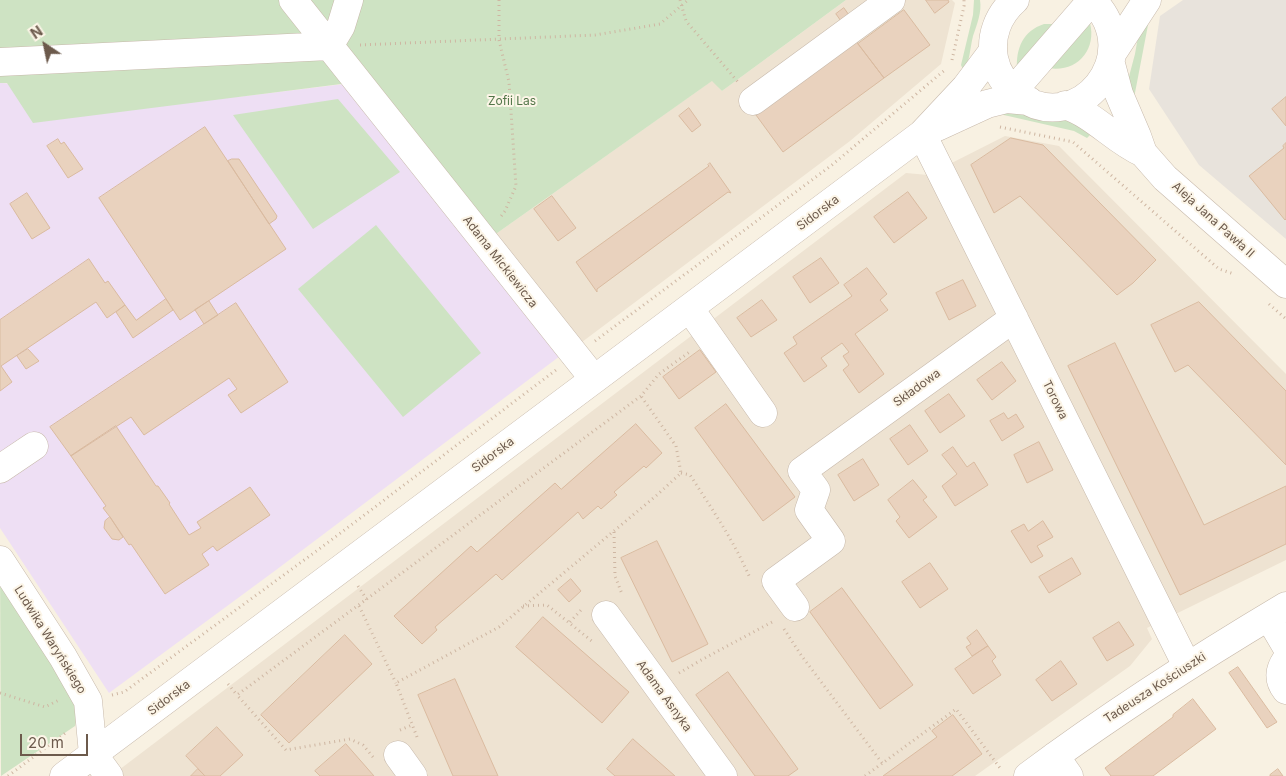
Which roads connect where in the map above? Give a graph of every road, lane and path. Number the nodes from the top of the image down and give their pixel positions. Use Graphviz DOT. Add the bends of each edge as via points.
graph roads {
  1 [pos="293,0"];
  2 [pos="348,0"];
  3 [pos="499,0"];
  4 [pos="680,0"];
  5 [pos="688,0"];
  6 [pos="891,0"];
  7 [pos="1015,0"];
  8 [pos="1092,0"];
  9 [pos="1146,0"];
  10 [pos="682,6"];
  11 [pos="995,25"];
  12 [pos="499,40"];
  13 [pos="329,46"];
  14 [pos="1112,58"];
  15 [pos="0,62"];
  16 [pos="946,69"];
  17 [pos="1021,96"];
  18 [pos="969,100"];
  19 [pos="753,101"];
  20 [pos="1065,105"];
  21 [pos="922,134"];
  22 [pos="1143,153"];
  23 [pos="483,240"];
  24 [pos="1219,269"];
  25 [pos="1286,284"];
  26 [pos="690,309"];
  27 [pos="1014,318"];
  28 [pos="710,337"];
  29 [pos="594,380"];
  30 [pos="641,396"];
  31 [pos="763,413"];
  32 [pos="34,446"];
  33 [pos="0,469"];
  34 [pos="681,473"];
  35 [pos="0,560"];
  36 [pos="752,581"];
  37 [pos="359,606"];
  38 [pos="1277,612"];
  39 [pos="786,613"];
  40 [pos="606,615"];
  41 [pos="1286,646"];
  42 [pos="1286,660"];
  43 [pos="1187,666"];
  44 [pos="672,678"];
  45 [pos="396,682"];
  46 [pos="1286,690"];
  47 [pos="0,693"];
  48 [pos="62,699"];
  49 [pos="68,731"];
  50 [pos="93,754"];
  51 [pos="402,759"];
  52 [pos="882,763"];
  53 [pos="1062,766"];
  54 [pos="1000,768"];
  55 [pos="8,776"];
  56 [pos="64,776"];
  57 [pos="109,776"];
  58 [pos="723,776"];
  59 [pos="865,776"];
  60 [pos="1028,776"];
  1 -- 13 [label="street, Adama Mickiewicza"];
  2 -- 13 [label="street" via="340,26"];
  3 -- 12 [label="path"];
  4 -- 10 [label="path"];
  5 -- 10 [label="path"];
  6 -- 19 [label="street"];
  7 -- 11 [label="street, Sidorska"];
  8 -- 14 [label="street, Aleja Jana Pawła II" via="1111,29"];
  8 -- 17 [label="street"];
  9 -- 14 [label="street"];
  10 -- 12 [label="path" via="660,24 595,35"];
  10 -- 19 [label="path" via="686,21"];
  11 -- 17 [label="street" via="998,72"];
  11 -- 18 [label="street, Sidorska"];
  12 -- 13 [label="path"];
  12 -- 23 [label="path" via="509,82 516,186 505,211"];
  13 -- 15 [label="street"];
  13 -- 23 [label="street, Adama Mickiewicza"];
  14 -- 20 [label="street" via="1104,78 1094,91"];
  14 -- 22 [label="street, Aleja Jana Pawła II" via="1120,94"];
  16 -- 18 [label="path"];
  17 -- 18 [label="street, Sidorska" via="987,104"];
  17 -- 20 [label="street, Sidorska" via="1047,106"];
  18 -- 21 [label="street, Sidorska"];
  18 -- 24 [label="path" via="992,124 1073,142"];
  20 -- 22 [label="street, Aleja Jana Pawła II" via="1087,114 1119,140"];
  21 -- 26 [label="street, Sidorska"];
  21 -- 27 [label="street, Torowa"];
  22 -- 25 [label="street, Aleja Jana Pawła II" via="1165,178"];
  23 -- 29 [label="street, Adama Mickiewicza"];
  26 -- 28 [label="street"];
  26 -- 29 [label="street, Sidorska"];
  27 -- 39 [label="street, Składowa" via="802,471 816,490 809,510 831,541 776,581"];
  27 -- 43 [label="street, Torowa"];
  28 -- 30 [label="path" via="659,374"];
  28 -- 31 [label="street"];
  29 -- 50 [label="street, Sidorska"];
  30 -- 34 [label="path" via="676,446"];
  30 -- 37 [label="path"];
  32 -- 33 [label="street"];
  34 -- 36 [label="path" via="690,475 700,490 740,554"];
  34 -- 45 [label="path" via="499,627"];
  35 -- 50 [label="street, Ludwika Waryńskiego" via="88,701"];
  37 -- 45 [label="path"];
  37 -- 51 [label="path" via="237,695 286,750 350,739"];
  38 -- 41 [label="street"];
  38 -- 43 [label="street, Tadeusza Kościuszki"];
  39 -- 44 [label="path"];
  39 -- 52 [label="path" via="801,655"];
  40 -- 58 [label="street, Adama Asnyka"];
  42 -- 46 [label="street" via="1280,669 1280,677"];
  43 -- 53 [label="street, Tadeusza Kościuszki"];
  45 -- 51 [label="path"];
  47 -- 48 [label="path" via="45,707"];
  49 -- 55 [label="path"];
  50 -- 56 [label="street, Sidorska"];
  50 -- 57 [label="street"];
  52 -- 54 [label="path" via="956,708"];
  52 -- 59 [label="path"];
  53 -- 60 [label="street, Tadeusza Kościuszki"];
}
